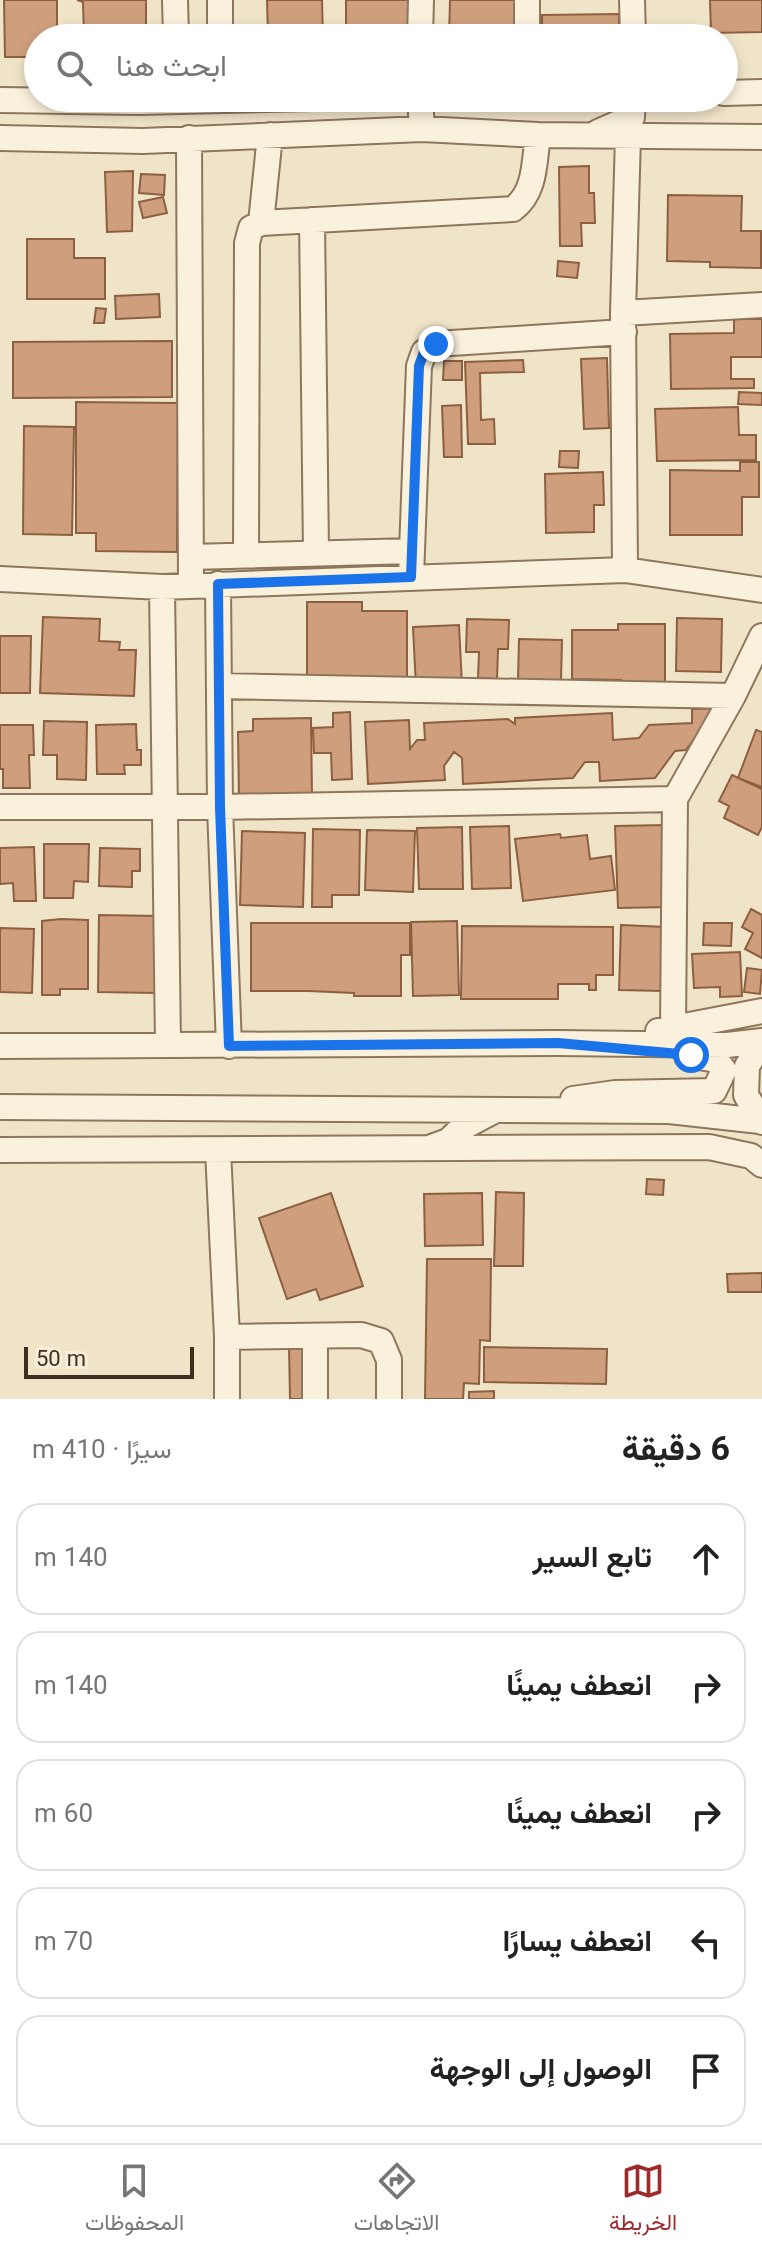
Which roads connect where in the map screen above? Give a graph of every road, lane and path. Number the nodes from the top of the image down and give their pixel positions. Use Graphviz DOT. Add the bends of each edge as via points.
graph roads {
  1 [pos="175,0"];
  2 [pos="220,0"];
  3 [pos="421,0"];
  4 [pos="527,0"];
  5 [pos="632,0"];
  6 [pos="191,24"];
  7 [pos="206,24"];
  8 [pos="420,24"];
  9 [pos="527,24"];
  10 [pos="633,24"];
  11 [pos="762,92"];
  12 [pos="738,93"];
  13 [pos="0,100"];
  14 [pos="24,100"];
  15 [pos="214,112"];
  16 [pos="421,112"];
  17 [pos="632,112"];
  18 [pos="422,129"];
  19 [pos="592,134"];
  20 [pos="270,135"];
  21 [pos="538,135"];
  22 [pos="628,136"];
  23 [pos="762,137"];
  24 [pos="0,138"];
  25 [pos="189,138"];
  26 [pos="143,141"];
  27 [pos="312,220"];
  28 [pos="261,223"];
  29 [pos="762,305"];
  30 [pos="623,322"];
  31 [pos="412,551"];
  32 [pos="316,553"];
  33 [pos="246,555"];
  34 [pos="191,557"];
  35 [pos="625,570"];
  36 [pos="411,577"];
  37 [pos="0,579"];
  38 [pos="218,584"];
  39 [pos="191,586"];
  40 [pos="162,587"];
  41 [pos="762,590"];
  42 [pos="762,636"];
  43 [pos="219,686"];
  44 [pos="733,696"];
  45 [pos="675,799"];
  46 [pos="164,806"];
  47 [pos="0,807"];
  48 [pos="220,807"];
  49 [pos="762,1011"];
  50 [pos="673,1029"];
  51 [pos="762,1042"];
  52 [pos="558,1043"];
  53 [pos="168,1045"];
  54 [pos="0,1046"];
  55 [pos="229,1046"];
  56 [pos="0,1107"];
  57 [pos="496,1110"];
  58 [pos="669,1111"];
  59 [pos="761,1121"];
  60 [pos="0,1150"];
  61 [pos="218,1150"];
  62 [pos="423,1150"];
  63 [pos="756,1161"];
  64 [pos="315,1336"];
  65 [pos="227,1337"];
  66 [pos="227,1399"];
  67 [pos="315,1399"];
  68 [pos="389,1399"];
  1 -- 6 [label="street"];
  2 -- 7 [label="street"];
  3 -- 8 [label="street"];
  4 -- 9 [label="street"];
  5 -- 10 [label="street"];
  11 -- 12 [label="street"];
  13 -- 14 [label="street"];
  15 -- 26 [label="street" via="211,120"];
  16 -- 18 [label="street"];
  17 -- 19 [label="street" via="632,117"];
  18 -- 20 [label="street"];
  18 -- 21 [label="street"];
  19 -- 21 [label="street"];
  19 -- 22 [label="street"];
  20 -- 25 [label="street"];
  20 -- 28 [label="street"];
  21 -- 27 [label="street" via="531,187 513,209"];
  22 -- 23 [label="street"];
  22 -- 30 [label="street"];
  24 -- 26 [label="street"];
  25 -- 26 [label="street"];
  25 -- 34 [label="street"];
  27 -- 28 [label="street"];
  27 -- 32 [label="street"];
  28 -- 33 [label="street" via="251,228 247,243"];
  29 -- 30 [label="street"];
  30 -- 31 [label="street" via="436,344 424,352 419,366"];
  30 -- 35 [label="street"];
  31 -- 32 [label="street"];
  31 -- 36 [label="street"];
  32 -- 33 [label="street"];
  33 -- 34 [label="street"];
  34 -- 39 [label="street"];
  35 -- 36 [label="street"];
  35 -- 41 [label="street"];
  36 -- 38 [label="street"];
  37 -- 40 [label="street"];
  38 -- 39 [label="street"];
  38 -- 43 [label="street"];
  39 -- 40 [label="street"];
  40 -- 46 [label="street"];
  42 -- 44 [label="street"];
  43 -- 44 [label="street"];
  43 -- 48 [label="street"];
  44 -- 45 [label="street"];
  45 -- 48 [label="street"];
  45 -- 50 [label="street"];
  46 -- 47 [label="street"];
  46 -- 48 [label="street"];
  46 -- 53 [label="street"];
  48 -- 55 [label="street"];
  49 -- 50 [label="street"];
  50 -- 52 [label="street"];
  51 -- 52 [label="street"];
  51 -- 59 [label="street" via="747,1066 746,1081 746,1095"];
  52 -- 55 [label="street"];
  52 -- 57 [label="street" via="691,1055 716,1060 724,1070 714,1091 615,1093"];
  53 -- 54 [label="street"];
  53 -- 55 [label="street"];
  56 -- 57 [label="street"];
  57 -- 58 [label="street"];
  57 -- 62 [label="street" via="448,1141"];
  58 -- 59 [label="street"];
  58 -- 63 [label="street" via="734,1142"];
  60 -- 61 [label="street"];
  61 -- 62 [label="street"];
  61 -- 65 [label="street"];
  62 -- 63 [label="street" via="709,1147"];
  64 -- 65 [label="street"];
  64 -- 67 [label="street"];
  64 -- 68 [label="street" via="361,1335 381,1341 389,1360"];
  65 -- 66 [label="street"];
}
